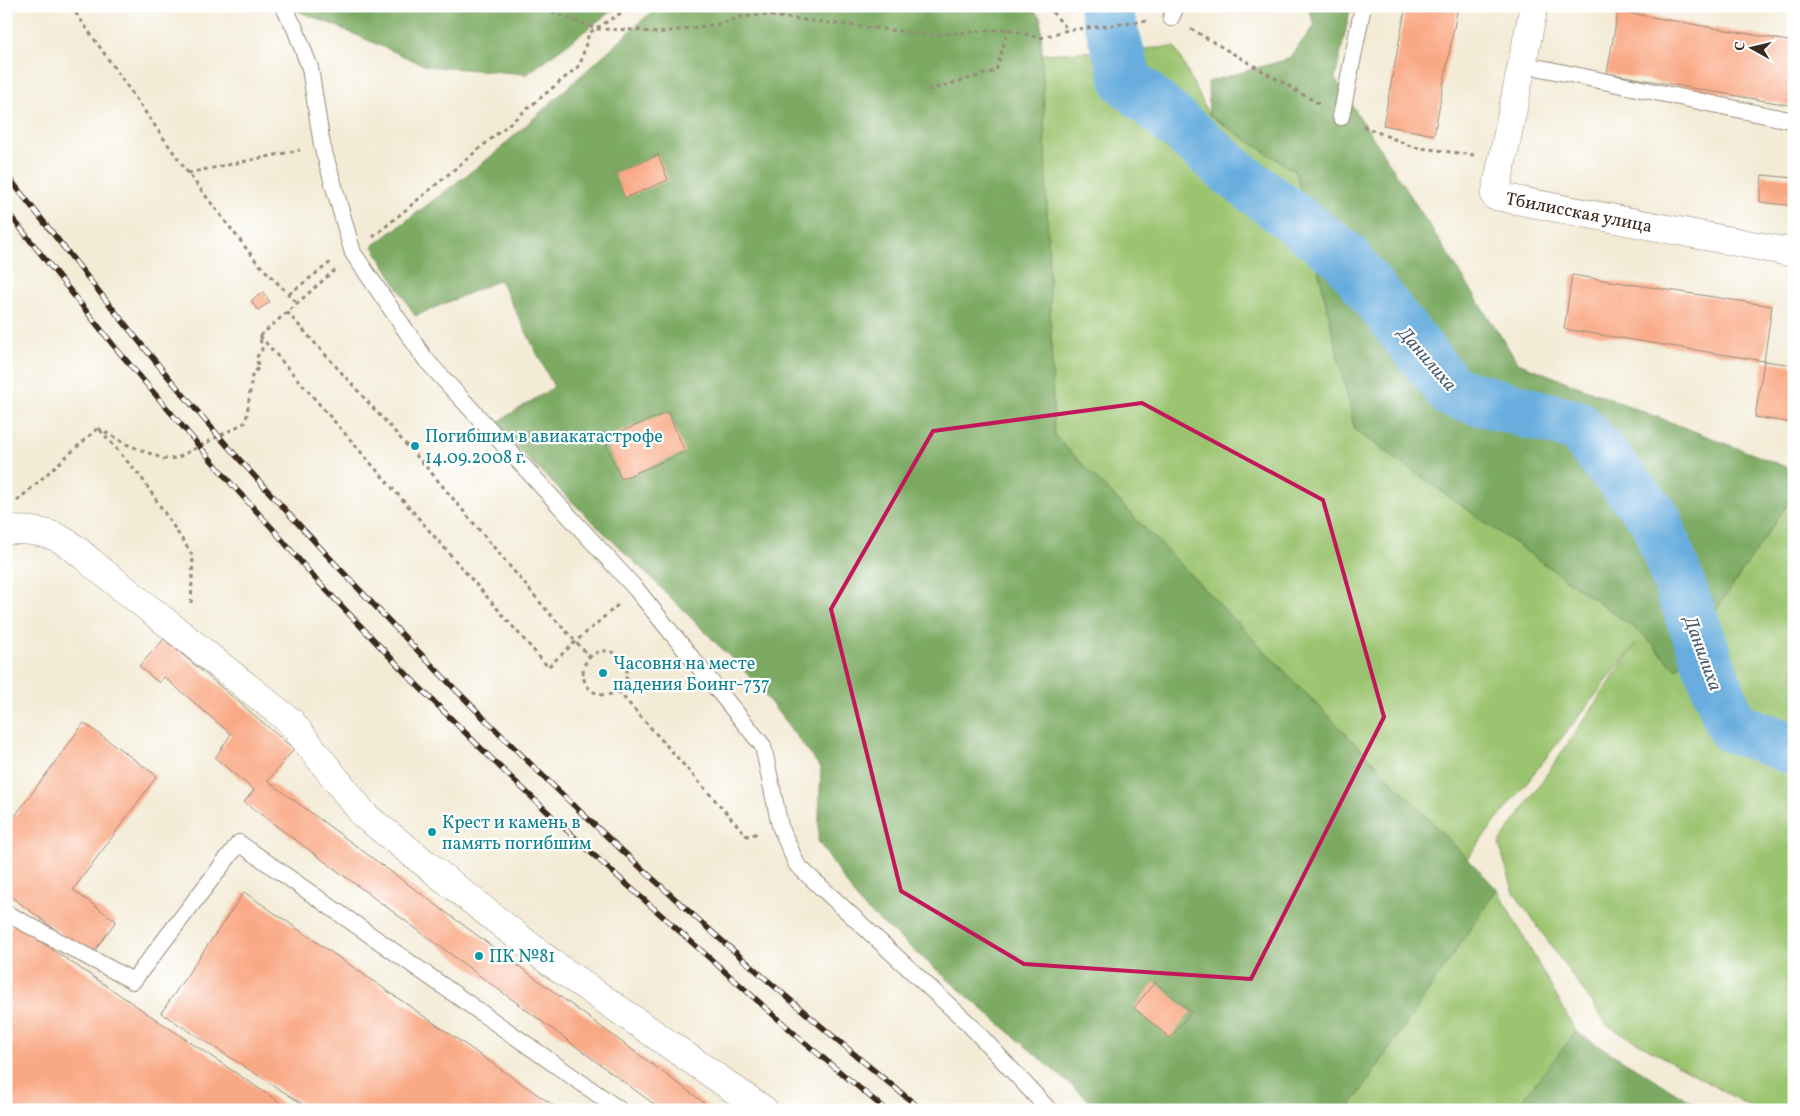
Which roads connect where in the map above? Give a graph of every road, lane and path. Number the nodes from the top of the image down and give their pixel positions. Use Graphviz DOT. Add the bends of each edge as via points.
graph roads {
  1 [pos="71,6"];
  2 [pos="283,6"];
  3 [pos="537,6"];
  4 [pos="632,6"];
  5 [pos="1047,6"];
  6 [pos="1364,6"];
  7 [pos="1534,6"];
  8 [pos="1150,20"];
  9 [pos="597,29"];
  10 [pos="1008,29"];
  11 [pos="1068,30"];
  12 [pos="1522,64"];
  13 [pos="928,90"];
  14 [pos="1341,117"];
  15 [pos="1794,121"];
  16 [pos="322,145"];
  17 [pos="188,173"];
  18 [pos="1794,253"];
  19 [pos="353,254"];
  20 [pos="289,294"];
  21 [pos="296,303"];
  22 [pos="287,312"];
  23 [pos="260,336"];
  24 [pos="98,428"];
  25 [pos="9,518"];
  26 [pos="636,590"];
  27 [pos="189,640"];
  28 [pos="575,642"];
  29 [pos="590,657"];
  30 [pos="618,691"];
  31 [pos="747,836"];
  32 [pos="6,913"];
  33 [pos="620,1110"];
  34 [pos="764,1110"];
  35 [pos="1049,1110"];
  1 -- 17 [label="path"];
  2 -- 16 [label="lane" via="310,68"];
  3 -- 9 [label="path"];
  4 -- 9 [label="path"];
  5 -- 11 [label="path"];
  6 -- 14 [label="lane"];
  7 -- 12 [label="street, Тбилисская улица"];
  8 -- 11 [label="path"];
  9 -- 10 [label="path" via="657,33 762,15 932,35"];
  9 -- 19 [label="path" via="589,33 580,65"];
  10 -- 11 [label="path" via="1040,38"];
  10 -- 13 [label="path" via="996,71"];
  12 -- 15 [label="lane"];
  12 -- 18 [label="street, Тбилисская улица" via="1495,196"];
  16 -- 17 [label="path"];
  16 -- 19 [label="lane"];
  17 -- 20 [label="path" via="256,261"];
  19 -- 20 [label="path" via="345,252"];
  19 -- 21 [label="path"];
  19 -- 26 [label="lane" via="426,360"];
  20 -- 21 [label="path"];
  21 -- 22 [label="path"];
  22 -- 23 [label="path"];
  22 -- 28 [label="path" via="429,470"];
  23 -- 24 [label="path" via="262,350 256,358 259,367 252,376 246,422 177,458 164,459 126,444"];
  23 -- 28 [label="path" via="548,667"];
  24 -- 25 [label="path"];
  24 -- 27 [label="path" via="141,477 193,556"];
  25 -- 27 [label="street" via="24,529 46,532 70,544"];
  26 -- 28 [label="path"];
  26 -- 35 [label="lane" via="763,746 780,826 798,865 969,1024"];
  27 -- 34 [label="street" via="291,722 365,816 550,962"];
  28 -- 29 [label="path"];
  29 -- 30 [label="path" via="583,670 590,690 604,695"];
  29 -- 30 [label="path" via="603,651 622,659 626,680"];
  30 -- 31 [label="path"];
  32 -- 33 [label="lane" via="132,981 238,843"];
}
